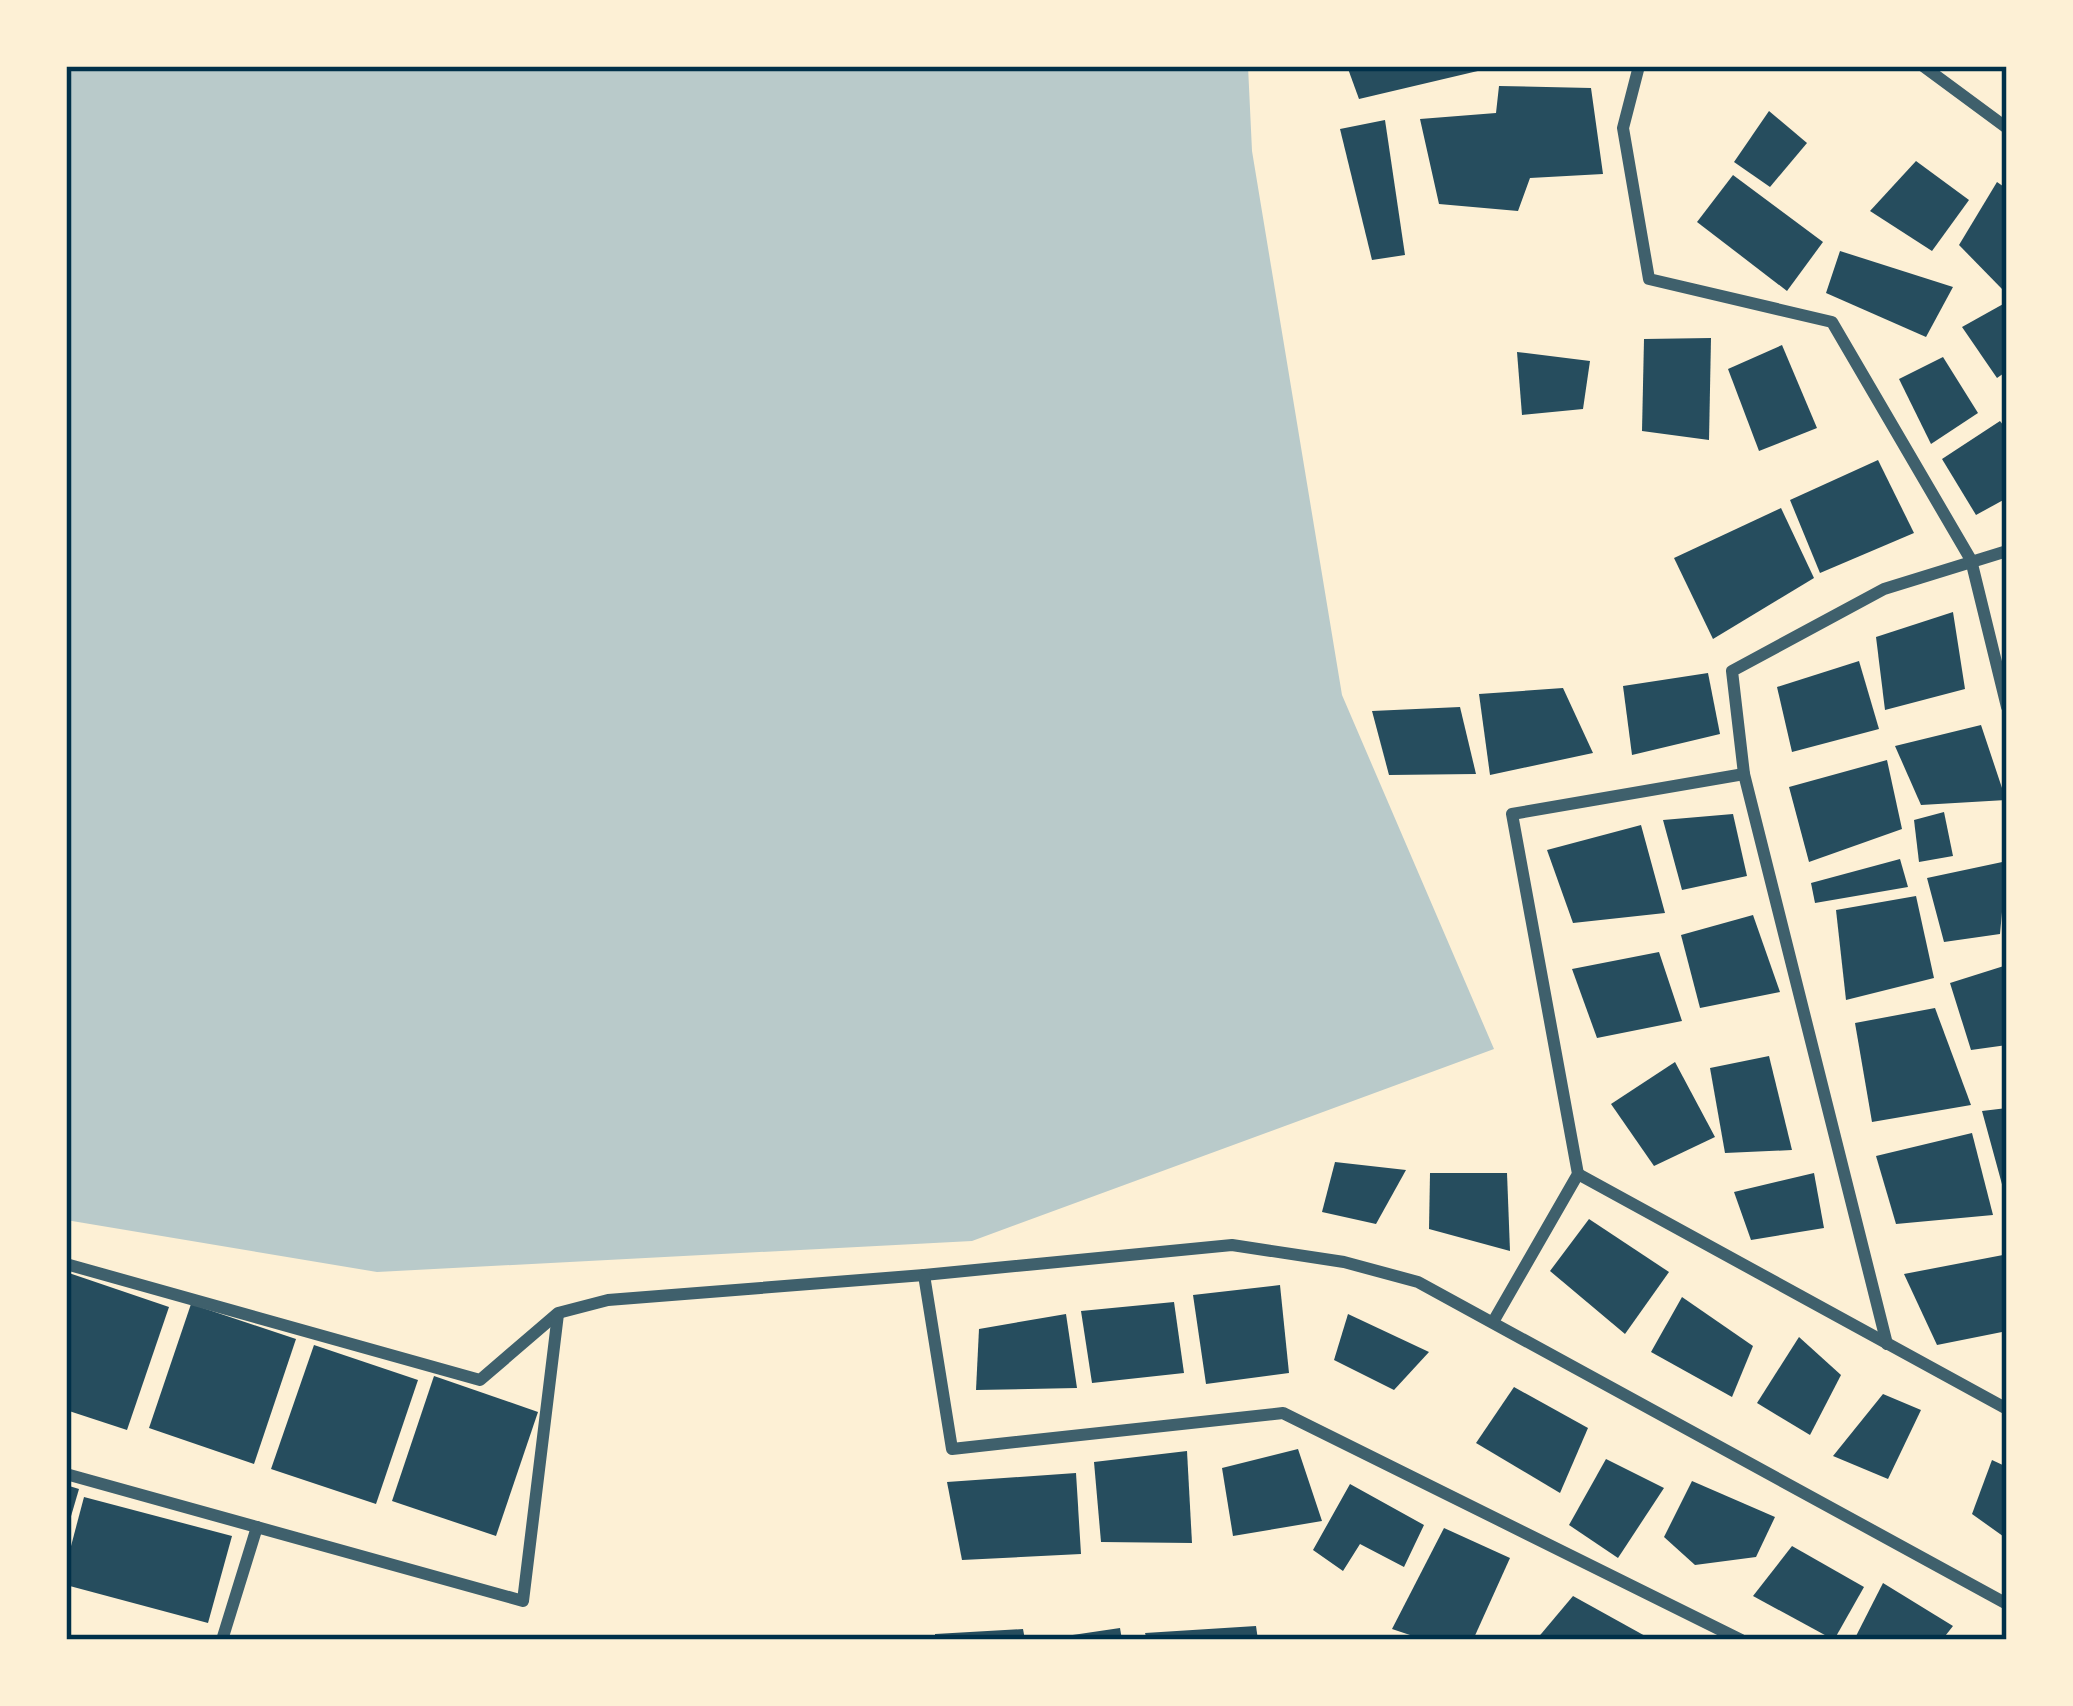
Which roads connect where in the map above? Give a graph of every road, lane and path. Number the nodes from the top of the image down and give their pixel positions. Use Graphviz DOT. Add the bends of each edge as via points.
graph roads {
  1 [pos="1639,66"];
  2 [pos="1923,66"];
  3 [pos="2007,128"];
  4 [pos="2007,551"];
  5 [pos="1970,560"];
  6 [pos="2007,707"];
  7 [pos="1744,774"];
  8 [pos="1578,1174"];
  9 [pos="66,1264"];
  10 [pos="924,1276"];
  11 [pos="558,1312"];
  12 [pos="1493,1322"];
  13 [pos="1887,1344"];
  14 [pos="2007,1409"];
  15 [pos="66,1474"];
  16 [pos="257,1527"];
  17 [pos="2007,1604"];
  18 [pos="222,1640"];
  19 [pos="1741,1640"];
  1 -- 5 [label="street" via="1623,128 1649,279 1832,322"];
  2 -- 3 [label="street"];
  4 -- 5 [label="street"];
  5 -- 6 [label="street"];
  5 -- 7 [label="street" via="1885,589 1732,671"];
  7 -- 8 [label="street" via="1512,814"];
  7 -- 13 [label="street"];
  8 -- 12 [label="street"];
  8 -- 13 [label="street"];
  9 -- 11 [label="street" via="480,1380"];
  10 -- 11 [label="street" via="608,1300"];
  10 -- 12 [label="street" via="1232,1245 1418,1282"];
  10 -- 19 [label="street" via="952,1449 1282,1412"];
  11 -- 16 [label="street" via="523,1601"];
  12 -- 17 [label="street"];
  13 -- 14 [label="street"];
  15 -- 16 [label="street"];
  16 -- 18 [label="street"];
}
